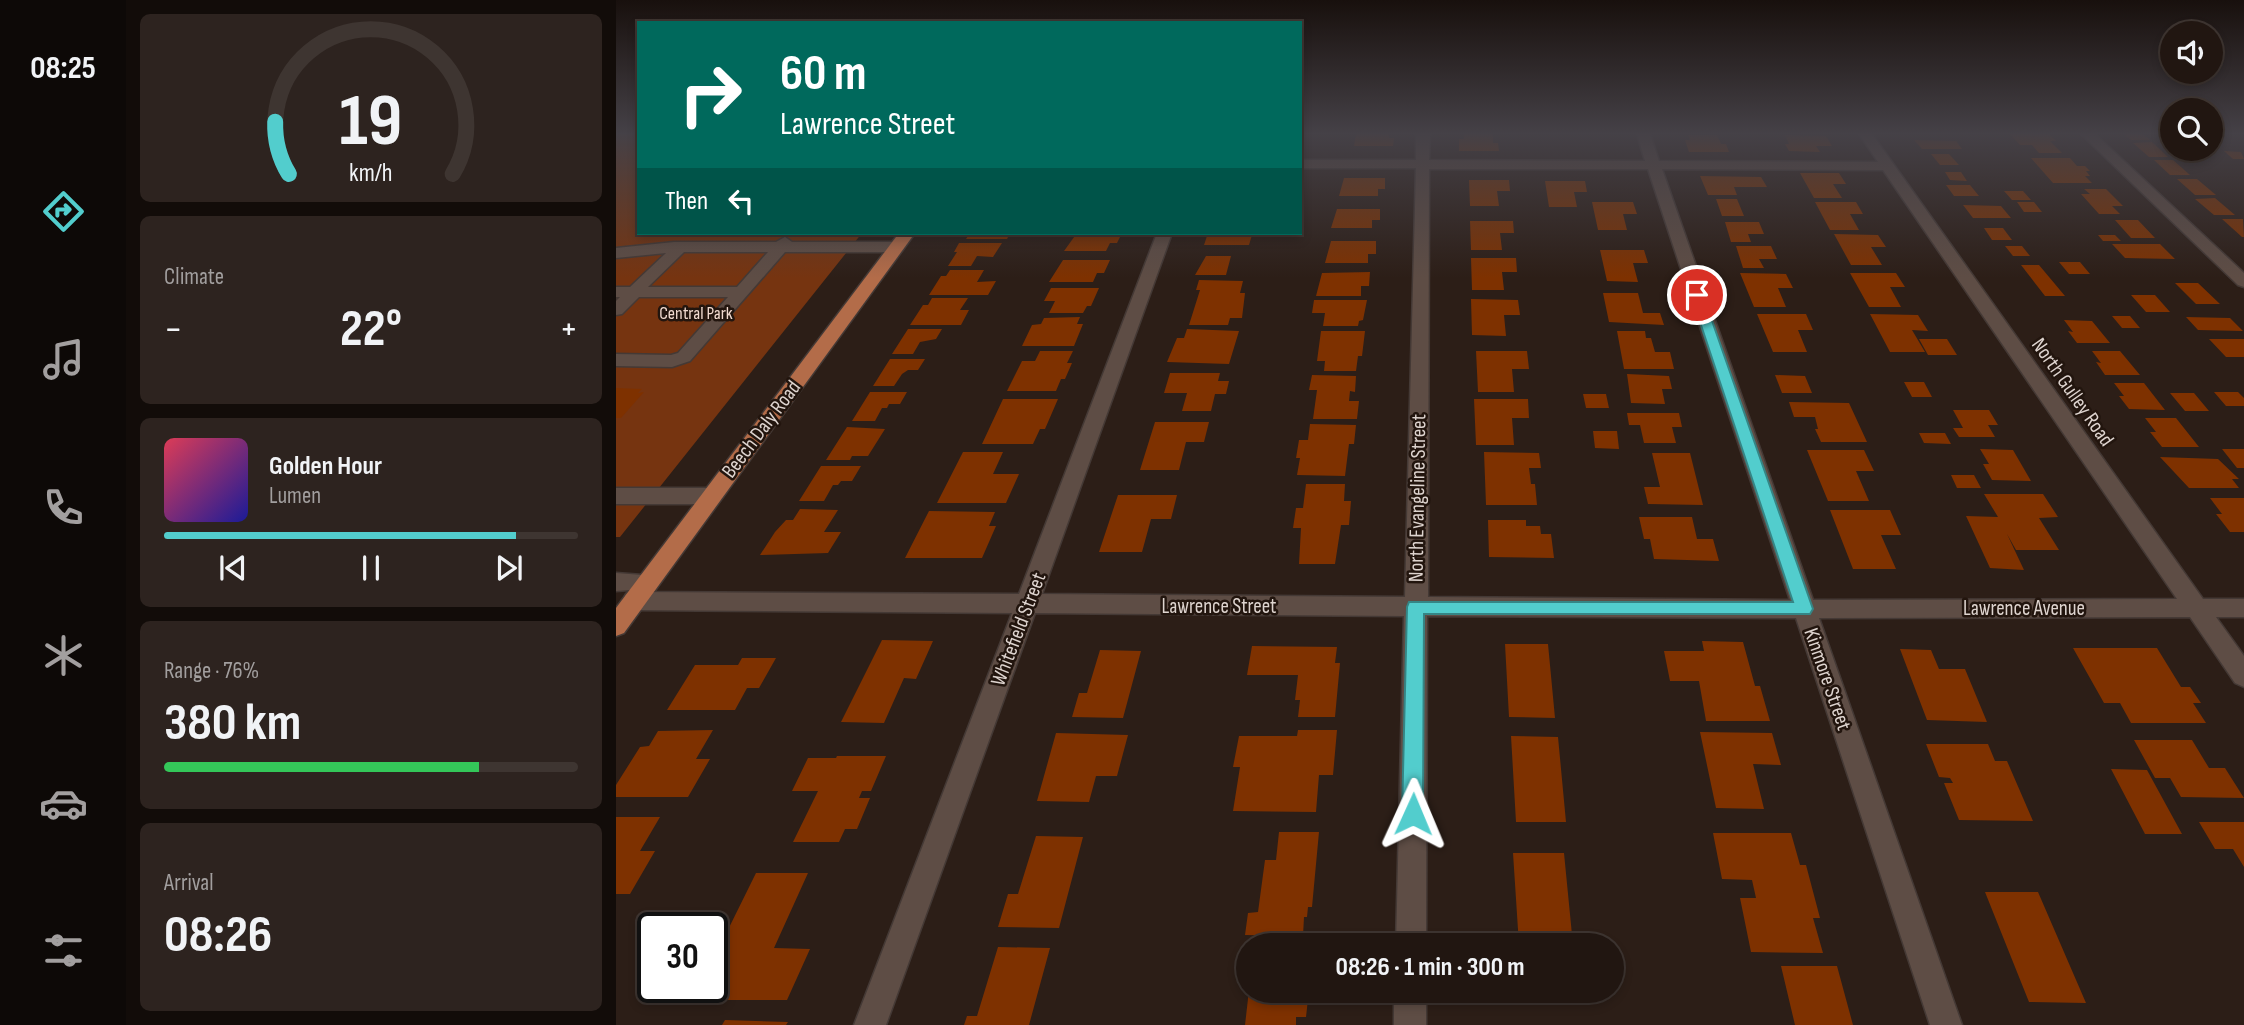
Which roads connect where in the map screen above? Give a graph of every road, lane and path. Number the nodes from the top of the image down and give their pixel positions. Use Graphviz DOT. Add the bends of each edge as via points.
graph roads {
  1 [pos="1422,182"];
  2 [pos="1659,182"];
  3 [pos="1898,182"];
  4 [pos="2138,182"];
  5 [pos="656,235"];
  6 [pos="790,235"];
  7 [pos="1164,235"];
  8 [pos="902,240"];
  9 [pos="680,247"];
  10 [pos="781,247"];
  11 [pos="641,249"];
  12 [pos="616,253"];
  13 [pos="2244,282"];
  14 [pos="616,292"];
  15 [pos="635,292"];
  16 [pos="741,292"];
  17 [pos="616,310"];
  18 [pos="616,360"];
  19 [pos="616,496"];
  20 [pos="712,496"];
  21 [pos="616,582"];
  22 [pos="648,582"];
  23 [pos="634,601"];
  24 [pos="1027,604"];
  25 [pos="1416,607"];
  26 [pos="2196,608"];
  27 [pos="2244,608"];
  28 [pos="1804,609"];
  29 [pos="616,626"];
  30 [pos="2244,676"];
  31 [pos="1411,933"];
  32 [pos="1410,1003"];
  33 [pos="870,1025"];
  34 [pos="1409,1025"];
  35 [pos="1946,1025"];
  1 -- 25 [label="street, North Evangeline Street"];
  2 -- 28 [label="street, Kinmore Street"];
  3 -- 26 [label="street, North Gulley Road"];
  4 -- 13 [label="street"];
  5 -- 11 [label="street"];
  6 -- 10 [label="street"];
  7 -- 24 [label="street, Whitefield Street"];
  8 -- 10 [label="street"];
  8 -- 20 [label="main road, Beech Daly Road"];
  9 -- 10 [label="street"];
  9 -- 11 [label="street"];
  9 -- 15 [label="street"];
  10 -- 16 [label="street"];
  11 -- 12 [label="street"];
  14 -- 15 [label="street"];
  15 -- 16 [label="street"];
  15 -- 17 [label="street"];
  16 -- 18 [label="street" via="684,357"];
  19 -- 20 [label="street"];
  20 -- 22 [label="main road, Beech Daly Road"];
  21 -- 22 [label="street"];
  22 -- 23 [label="main road, Beech Daly Road"];
  23 -- 24 [label="street, Lawrence Street"];
  23 -- 29 [label="main road, Beech Daly Road"];
  24 -- 25 [label="street, Lawrence Street"];
  24 -- 33 [label="street, Whitefield Street"];
  25 -- 28 [label="street, Lawrence Street"];
  25 -- 31 [label="street, North Evangeline Street"];
  26 -- 27 [label="street, Lawrence Avenue"];
  26 -- 28 [label="street, Lawrence Avenue"];
  26 -- 30 [label="street, North Gulley Road"];
  28 -- 35 [label="street, Kinmore Street"];
  32 -- 34 [label="street"];
}
